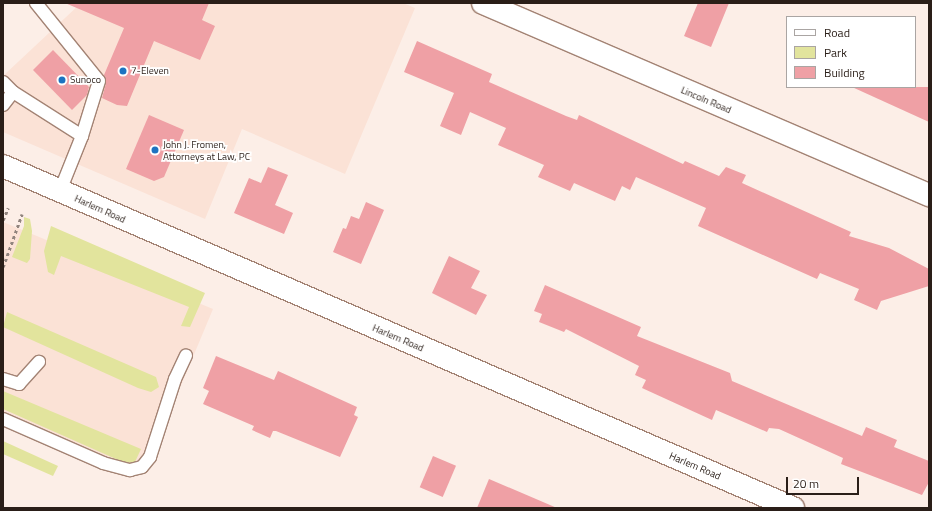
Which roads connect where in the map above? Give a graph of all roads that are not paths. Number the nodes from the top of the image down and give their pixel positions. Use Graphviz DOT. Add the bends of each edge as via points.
graph roads {
  1 [pos="36,3"];
  2 [pos="483,3"];
  3 [pos="3,82"];
  4 [pos="12,92"];
  5 [pos="3,105"];
  6 [pos="82,136"];
  7 [pos="3,166"];
  8 [pos="60,191"];
  9 [pos="929,195"];
  10 [pos="186,355"];
  11 [pos="39,362"];
  12 [pos="3,379"];
  13 [pos="3,419"];
  14 [pos="793,508"];
  1 -- 6 [label="lane" via="99,81"];
  2 -- 9 [label="main road, Lincoln Road"];
  3 -- 4 [label="lane"];
  4 -- 5 [label="lane"];
  4 -- 6 [label="lane"];
  6 -- 8 [label="lane"];
  7 -- 8 [label="main road, Harlem Road"];
  8 -- 14 [label="main road, Harlem Road"];
  10 -- 13 [label="lane" via="175,379 150,457 142,467 130,470 103,463"];
  11 -- 12 [label="lane" via="20,384"];
}
